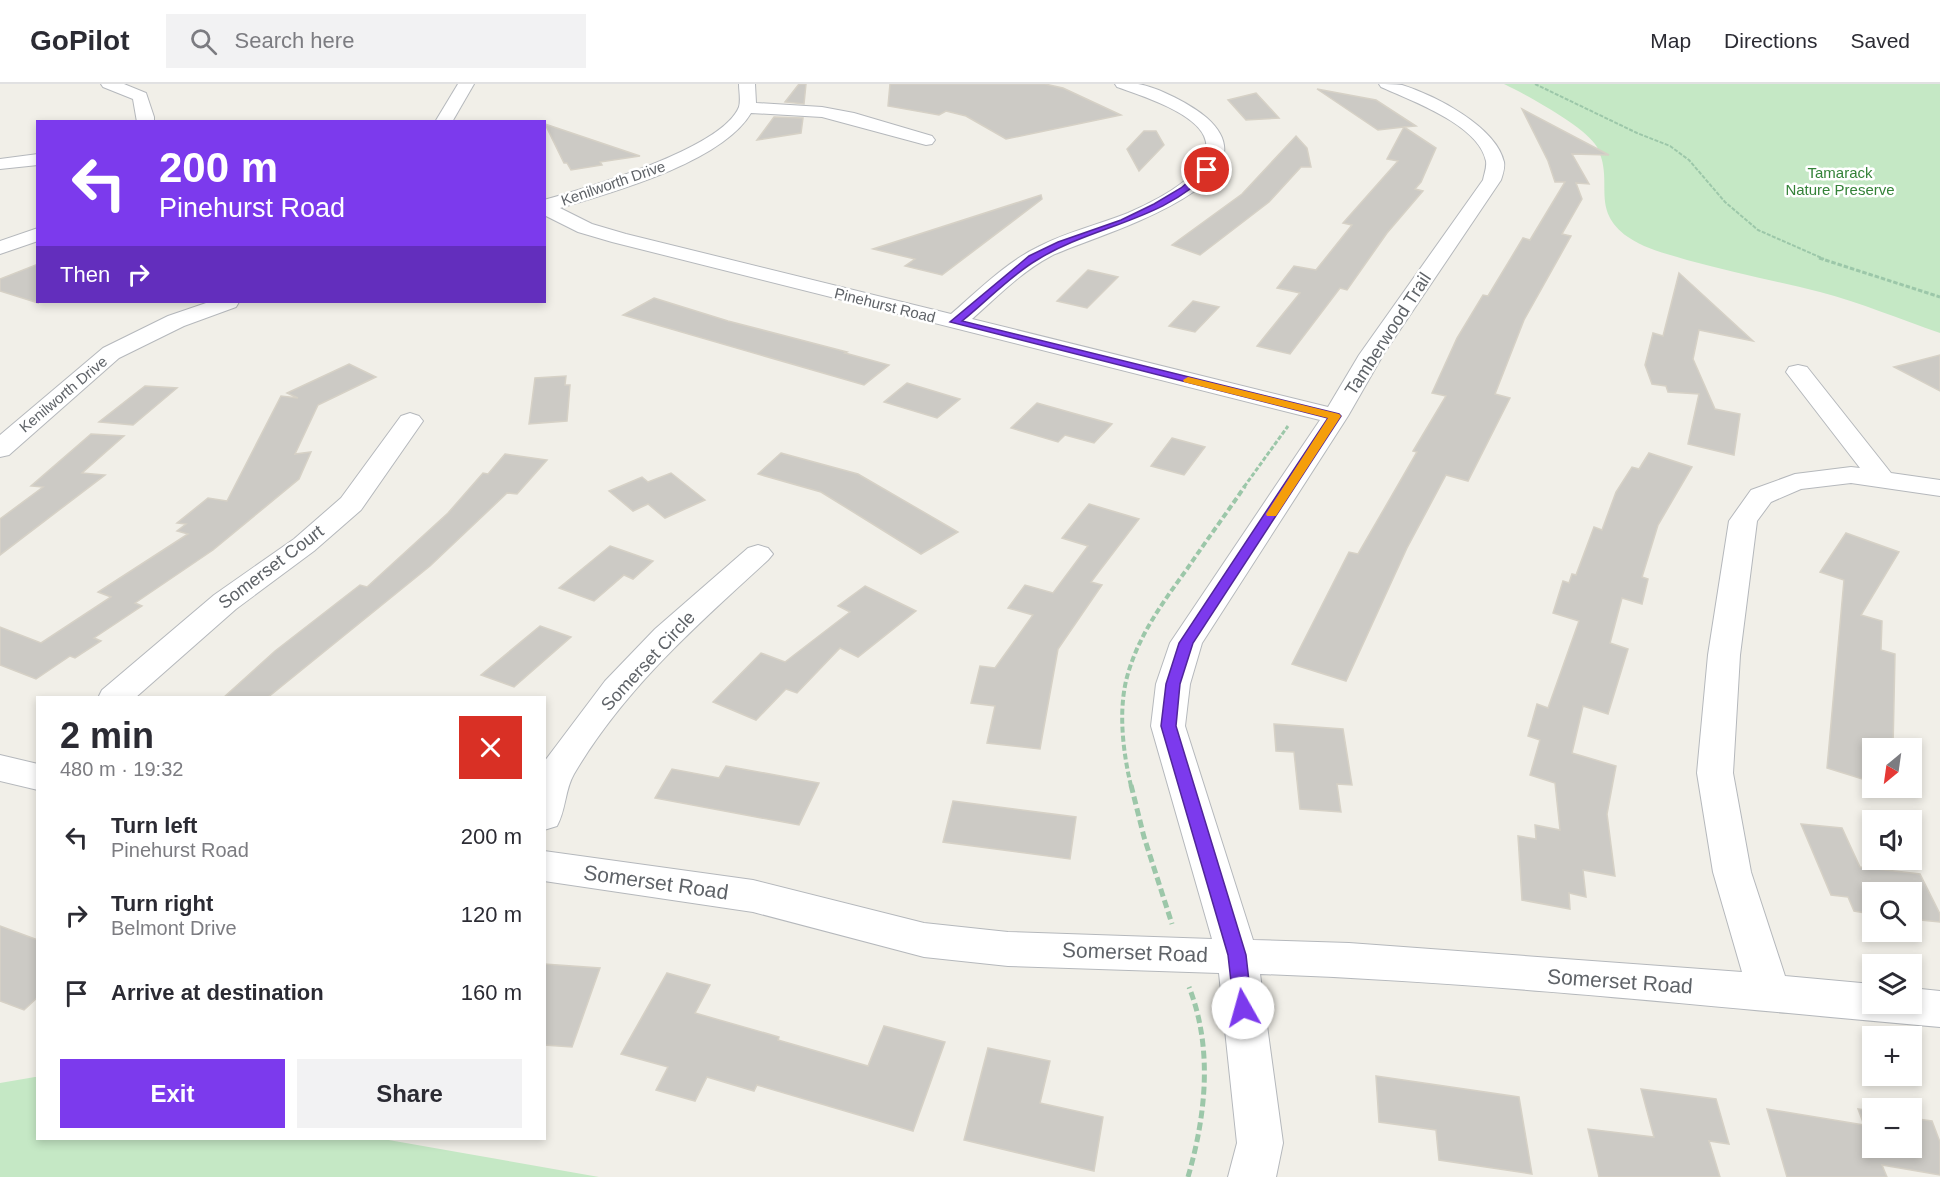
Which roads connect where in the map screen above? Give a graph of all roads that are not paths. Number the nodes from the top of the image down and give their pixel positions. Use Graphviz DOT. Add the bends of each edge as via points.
graph roads {
  1 [pos="109,84"];
  2 [pos="466,84"];
  3 [pos="747,84"];
  4 [pos="1123,84"];
  5 [pos="1387,84"];
  6 [pos="747,108"];
  7 [pos="145,120"];
  8 [pos="444,120"];
  9 [pos="926,140"];
  10 [pos="36,159"];
  11 [pos="0,164"];
  12 [pos="546,206"];
  13 [pos="546,208"];
  14 [pos="36,235"];
  15 [pos="0,248"];
  16 [pos="225,303"];
  17 [pos="955,322"];
  18 [pos="1798,372"];
  19 [pos="1335,416"];
  20 [pos="410,421"];
  21 [pos="0,449"];
  22 [pos="1882,479"];
  23 [pos="1940,488"];
  24 [pos="758,554"];
  25 [pos="116,696"];
  26 [pos="546,809"];
  27 [pos="546,866"];
  28 [pos="1237,955"];
  29 [pos="1769,992"];
  30 [pos="1862,1001"];
  31 [pos="1922,1008"];
  32 [pos="1940,1010"];
  33 [pos="1252,1177"];
  1 -- 7 [label="street" via="140,96"];
  2 -- 8 [label="street"];
  3 -- 6 [label="street"];
  4 -- 17 [label="street" via="1153,94 1199,121 1213,136 1216,153 1207,170 1184,190 1156,206 1032,258"];
  5 -- 19 [label="street, Tamberwood Trail" via="1458,118 1489,147 1495,162 1492,180 1371,355"];
  6 -- 9 [label="street" via="822,112"];
  6 -- 12 [label="street, Kenilworth Drive" via="736,124 704,146 649,174"];
  10 -- 11 [label="street"];
  13 -- 17 [label="street, Pinehurst Road" via="606,235"];
  14 -- 15 [label="street"];
  16 -- 21 [label="street, Kenilworth Drive" via="176,321 111,353"];
  17 -- 19 [label="street, Pinehurst Road"];
  18 -- 22 [label="street"];
  19 -- 28 [label="street, Tamberwood Trail" via="1186,643 1173,684 1168,726"];
  20 -- 25 [label="street, Somerset Court" via="351,504 304,545 225,602"];
  22 -- 23 [label="street"];
  22 -- 29 [label="street" via="1851,476 1795,482 1761,496 1743,521 1724,655 1715,773 1732,872"];
  24 -- 26 [label="street, Somerset Circle" via="666,636 617,689 556,773"];
  27 -- 28 [label="street, Somerset Road" via="753,896 924,940 1008,949"];
  28 -- 29 [label="street, Somerset Road"];
  28 -- 33 [label="street, Tamberwood Trail" via="1260,1143"];
  29 -- 30 [label="street, Somerset Road"];
  31 -- 32 [label="street"];
}
